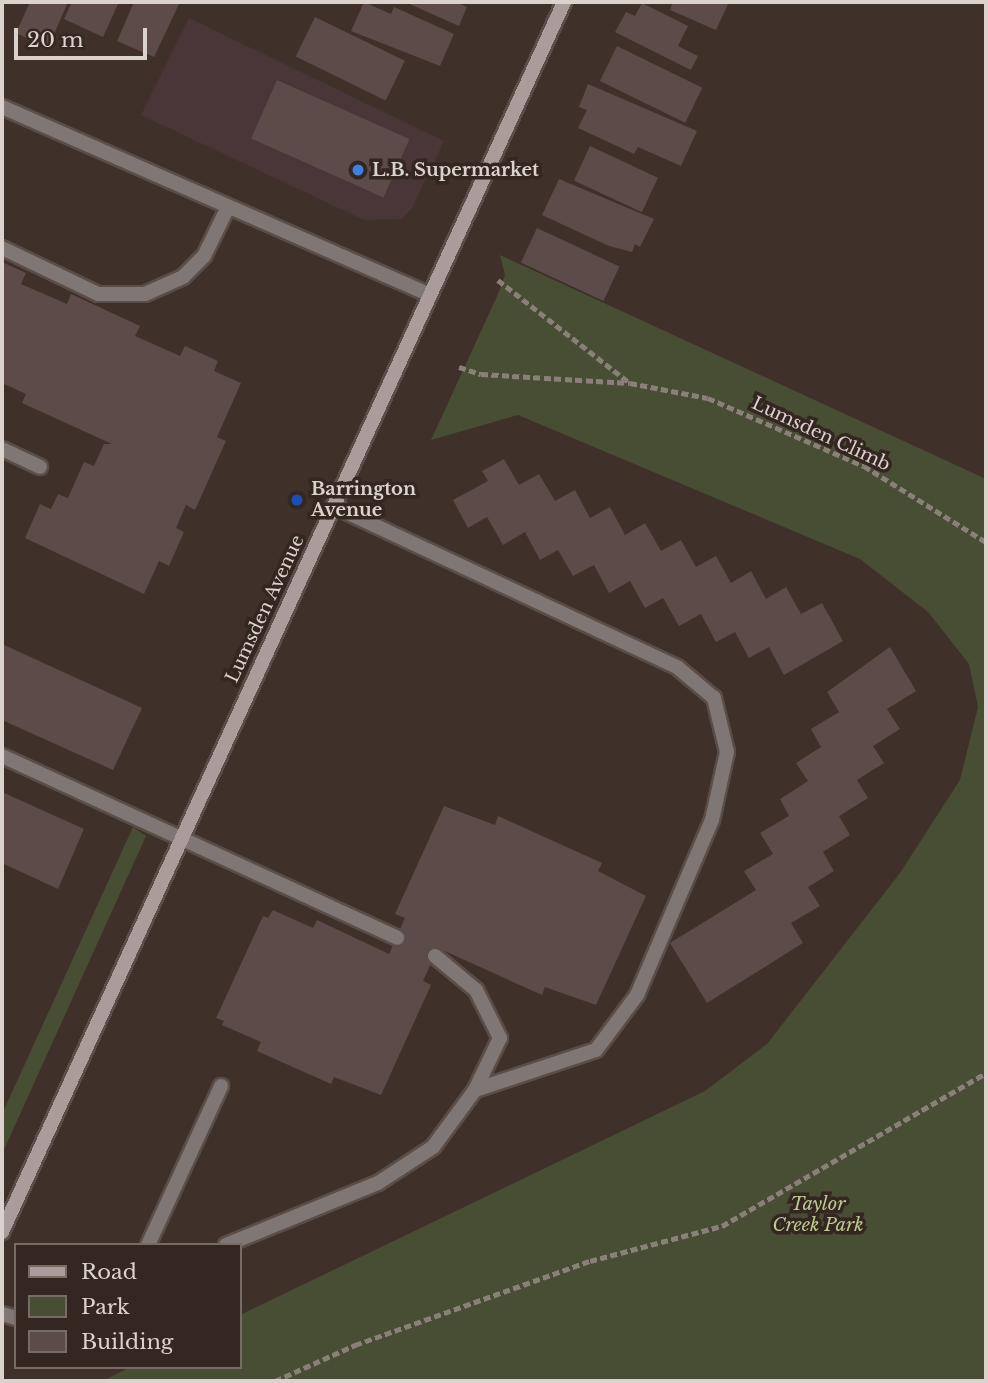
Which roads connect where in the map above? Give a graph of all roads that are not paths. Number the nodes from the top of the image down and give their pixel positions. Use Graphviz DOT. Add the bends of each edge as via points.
graph roads {
  1 [pos="564,2"];
  2 [pos="2,107"];
  3 [pos="227,209"];
  4 [pos="2,248"];
  5 [pos="428,293"];
  6 [pos="2,449"];
  7 [pos="40,467"];
  8 [pos="334,506"];
  9 [pos="2,756"];
  10 [pos="180,840"];
  11 [pos="397,937"];
  12 [pos="435,956"];
  13 [pos="220,1086"];
  14 [pos="475,1090"];
  15 [pos="2,1232"];
  16 [pos="149,1243"];
  17 [pos="231,1243"];
  1 -- 5 [label="street, Lumsden Avenue"];
  2 -- 3 [label="street"];
  3 -- 4 [label="street" via="204,256 183,277 145,293 98,294"];
  3 -- 5 [label="street"];
  5 -- 8 [label="street, Lumsden Avenue"];
  6 -- 7 [label="street"];
  8 -- 10 [label="street, Lumsden Avenue"];
  8 -- 14 [label="street" via="677,667 714,698 727,752 712,820 637,995 596,1050"];
  9 -- 10 [label="street"];
  10 -- 11 [label="street"];
  10 -- 15 [label="street, Lumsden Avenue"];
  12 -- 14 [label="street" via="476,990 500,1038"];
  13 -- 16 [label="street"];
  14 -- 17 [label="street" via="433,1147 378,1183"];
}
